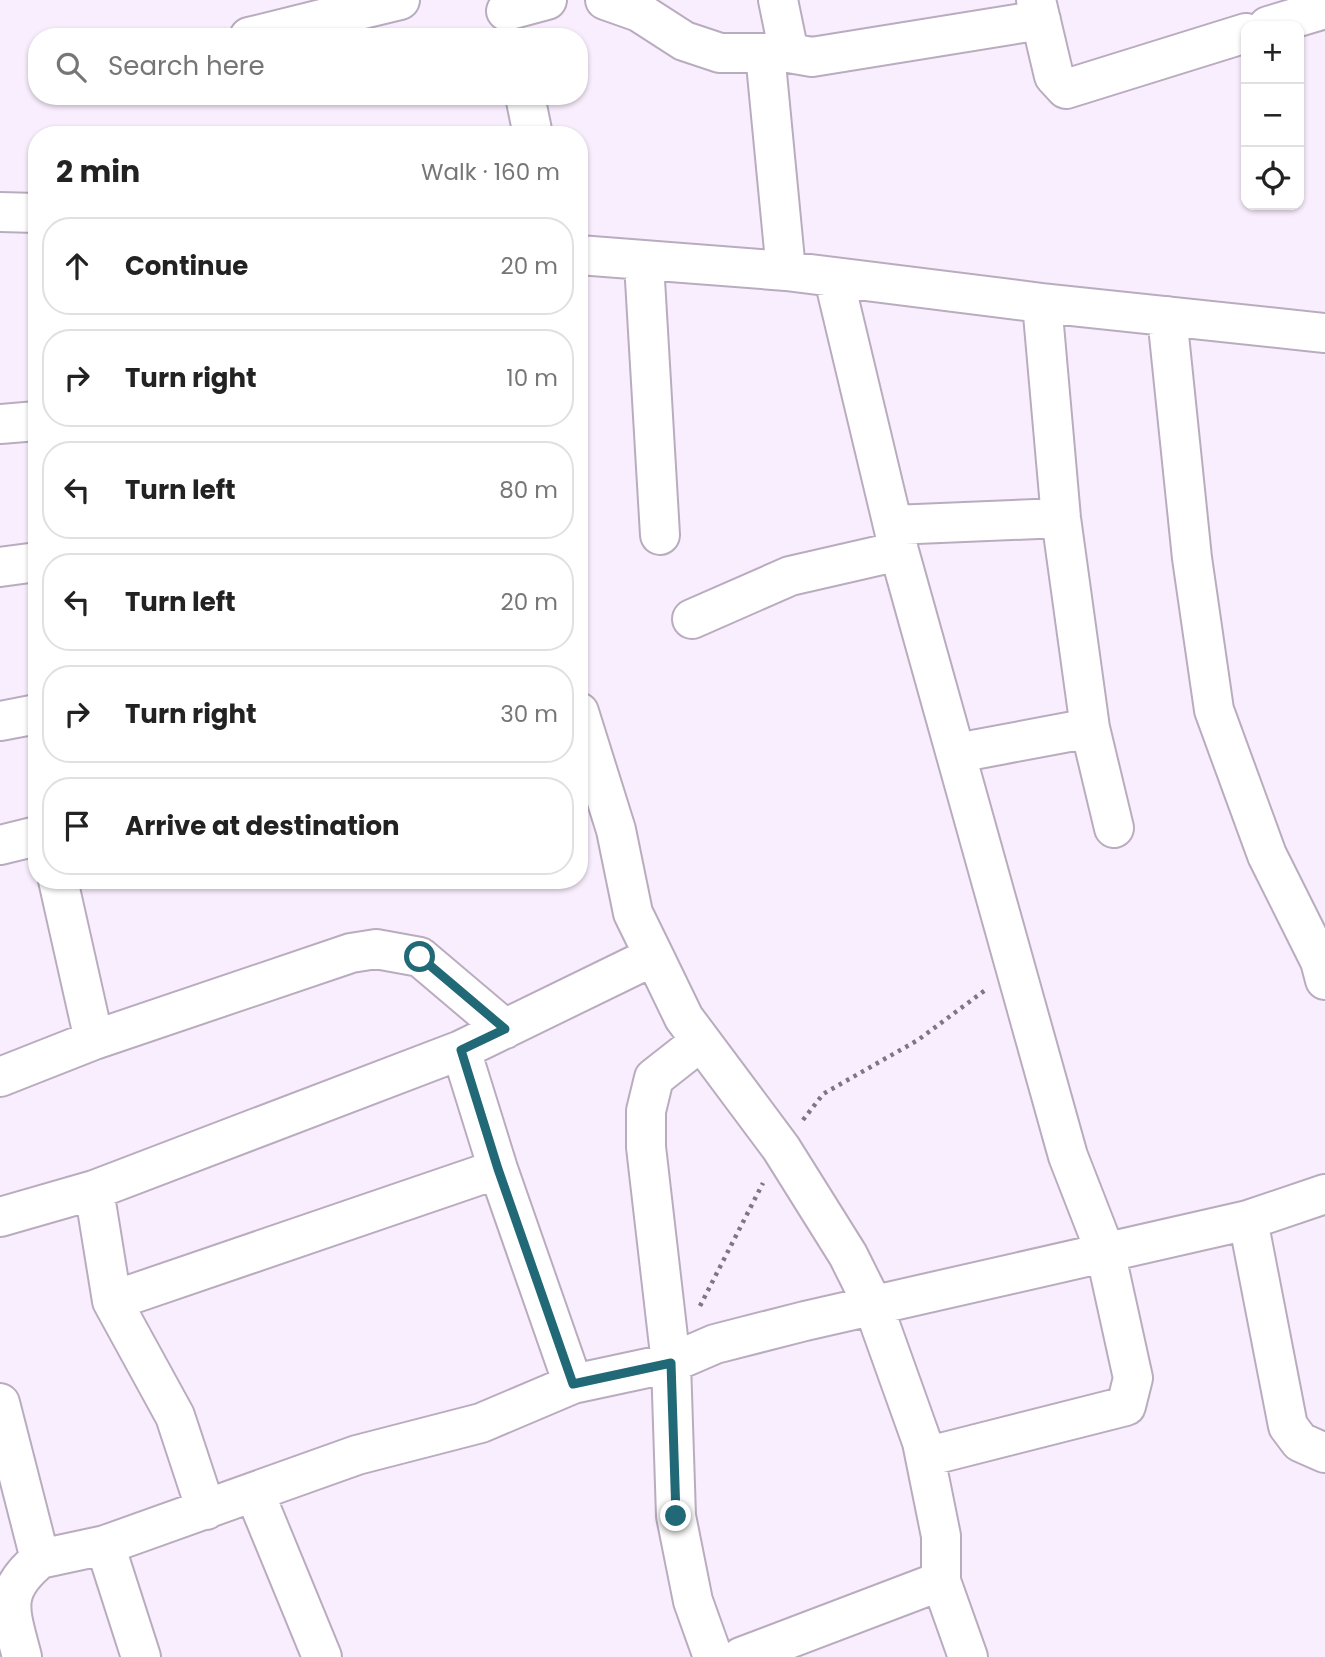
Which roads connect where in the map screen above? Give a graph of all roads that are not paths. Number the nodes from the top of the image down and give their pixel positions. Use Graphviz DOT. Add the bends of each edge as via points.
graph roads {
  1 [pos="400,0"];
  2 [pos="547,0"];
  3 [pos="778,0"];
  4 [pos="627,4"];
  5 [pos="348,6"];
  6 [pos="1325,9"];
  7 [pos="1038,10"];
  8 [pos="507,16"];
  9 [pos="1285,21"];
  10 [pos="278,28"];
  11 [pos="1241,35"];
  12 [pos="777,53"];
  13 [pos="527,105"];
  14 [pos="531,126"];
  15 [pos="0,212"];
  16 [pos="28,212"];
  17 [pos="588,256"];
  18 [pos="644,263"];
  19 [pos="786,271"];
  20 [pos="834,279"];
  21 [pos="1042,303"];
  22 [pos="1167,316"];
  23 [pos="1325,333"];
  24 [pos="28,422"];
  25 [pos="0,424"];
  26 [pos="1061,518"];
  27 [pos="660,535"];
  28 [pos="896,538"];
  29 [pos="28,563"];
  30 [pos="0,566"];
  31 [pos="692,619"];
  32 [pos="28,716"];
  33 [pos="0,721"];
  34 [pos="1090,728"];
  35 [pos="588,741"];
  36 [pos="957,753"];
  37 [pos="1114,828"];
  38 [pos="28,838"];
  39 [pos="0,845"];
  40 [pos="60,889"];
  41 [pos="654,957"];
  42 [pos="1325,980"];
  43 [pos="505,1029"];
  44 [pos="94,1040"];
  45 [pos="701,1041"];
  46 [pos="461,1050"];
  47 [pos="0,1077"];
  48 [pos="498,1169"];
  49 [pos="94,1189"];
  50 [pos="1325,1194"];
  51 [pos="0,1217"];
  52 [pos="1248,1220"];
  53 [pos="1104,1251"];
  54 [pos="111,1301"];
  55 [pos="873,1305"];
  56 [pos="671,1363"];
  57 [pos="573,1384"];
  58 [pos="0,1404"];
  59 [pos="1325,1453"];
  60 [pos="925,1457"];
  61 [pos="256,1494"];
  62 [pos="206,1510"];
  63 [pos="105,1545"];
  64 [pos="40,1559"];
  65 [pos="941,1581"];
  66 [pos="804,1646"];
  67 [pos="22,1657"];
  68 [pos="141,1657"];
  69 [pos="322,1657"];
  70 [pos="713,1657"];
  71 [pos="741,1657"];
  72 [pos="968,1657"];
  1 -- 5 [label="street"];
  2 -- 8 [label="street"];
  3 -- 12 [label="street"];
  4 -- 12 [label="street" via="684,41 720,53"];
  5 -- 10 [label="street"];
  6 -- 9 [label="street"];
  7 -- 11 [label="street" via="1054,76 1066,89"];
  7 -- 12 [label="street" via="812,57"];
  12 -- 19 [label="street"];
  13 -- 14 [label="street"];
  15 -- 16 [label="street"];
  17 -- 18 [label="street"];
  18 -- 19 [label="street"];
  18 -- 27 [label="street"];
  19 -- 20 [label="street"];
  20 -- 21 [label="street"];
  20 -- 28 [label="street"];
  21 -- 22 [label="street"];
  21 -- 26 [label="street"];
  22 -- 23 [label="street"];
  22 -- 42 [label="street" via="1192,558 1214,710 1267,855"];
  24 -- 25 [label="street"];
  26 -- 28 [label="street"];
  26 -- 34 [label="street"];
  28 -- 31 [label="street" via="790,576"];
  28 -- 36 [label="street"];
  29 -- 30 [label="street"];
  32 -- 33 [label="street"];
  34 -- 36 [label="street"];
  34 -- 37 [label="street"];
  35 -- 41 [label="street" via="616,830 633,913"];
  36 -- 53 [label="street" via="1068,1156"];
  38 -- 39 [label="street"];
  40 -- 44 [label="street"];
  41 -- 43 [label="street"];
  41 -- 45 [label="street" via="684,1018"];
  43 -- 44 [label="street" via="420,957 376,950 351,953"];
  43 -- 46 [label="street"];
  44 -- 47 [label="street"];
  45 -- 55 [label="street" via="781,1148 848,1255"];
  45 -- 56 [label="street" via="654,1078 646,1111 646,1147"];
  46 -- 48 [label="street"];
  46 -- 49 [label="street"];
  48 -- 54 [label="street"];
  48 -- 57 [label="street"];
  49 -- 51 [label="street"];
  49 -- 54 [label="street"];
  50 -- 52 [label="street"];
  52 -- 53 [label="street"];
  52 -- 59 [label="street" via="1288,1426 1300,1442"];
  53 -- 55 [label="street"];
  53 -- 60 [label="street" via="1133,1378 1126,1406"];
  54 -- 62 [label="street" via="175,1416"];
  55 -- 56 [label="street" via="715,1344"];
  55 -- 60 [label="street"];
  56 -- 57 [label="street"];
  56 -- 70 [label="street" via="676,1516 693,1601"];
  57 -- 61 [label="street" via="481,1423 357,1455"];
  58 -- 64 [label="street"];
  60 -- 65 [label="street" via="941,1536"];
  61 -- 62 [label="street"];
  61 -- 69 [label="street"];
  62 -- 63 [label="street"];
  63 -- 64 [label="street"];
  63 -- 68 [label="street"];
  64 -- 67 [label="street" via="21,1573 10,1590 10,1611"];
  65 -- 66 [label="street"];
  65 -- 72 [label="street"];
  66 -- 71 [label="street"];
}
